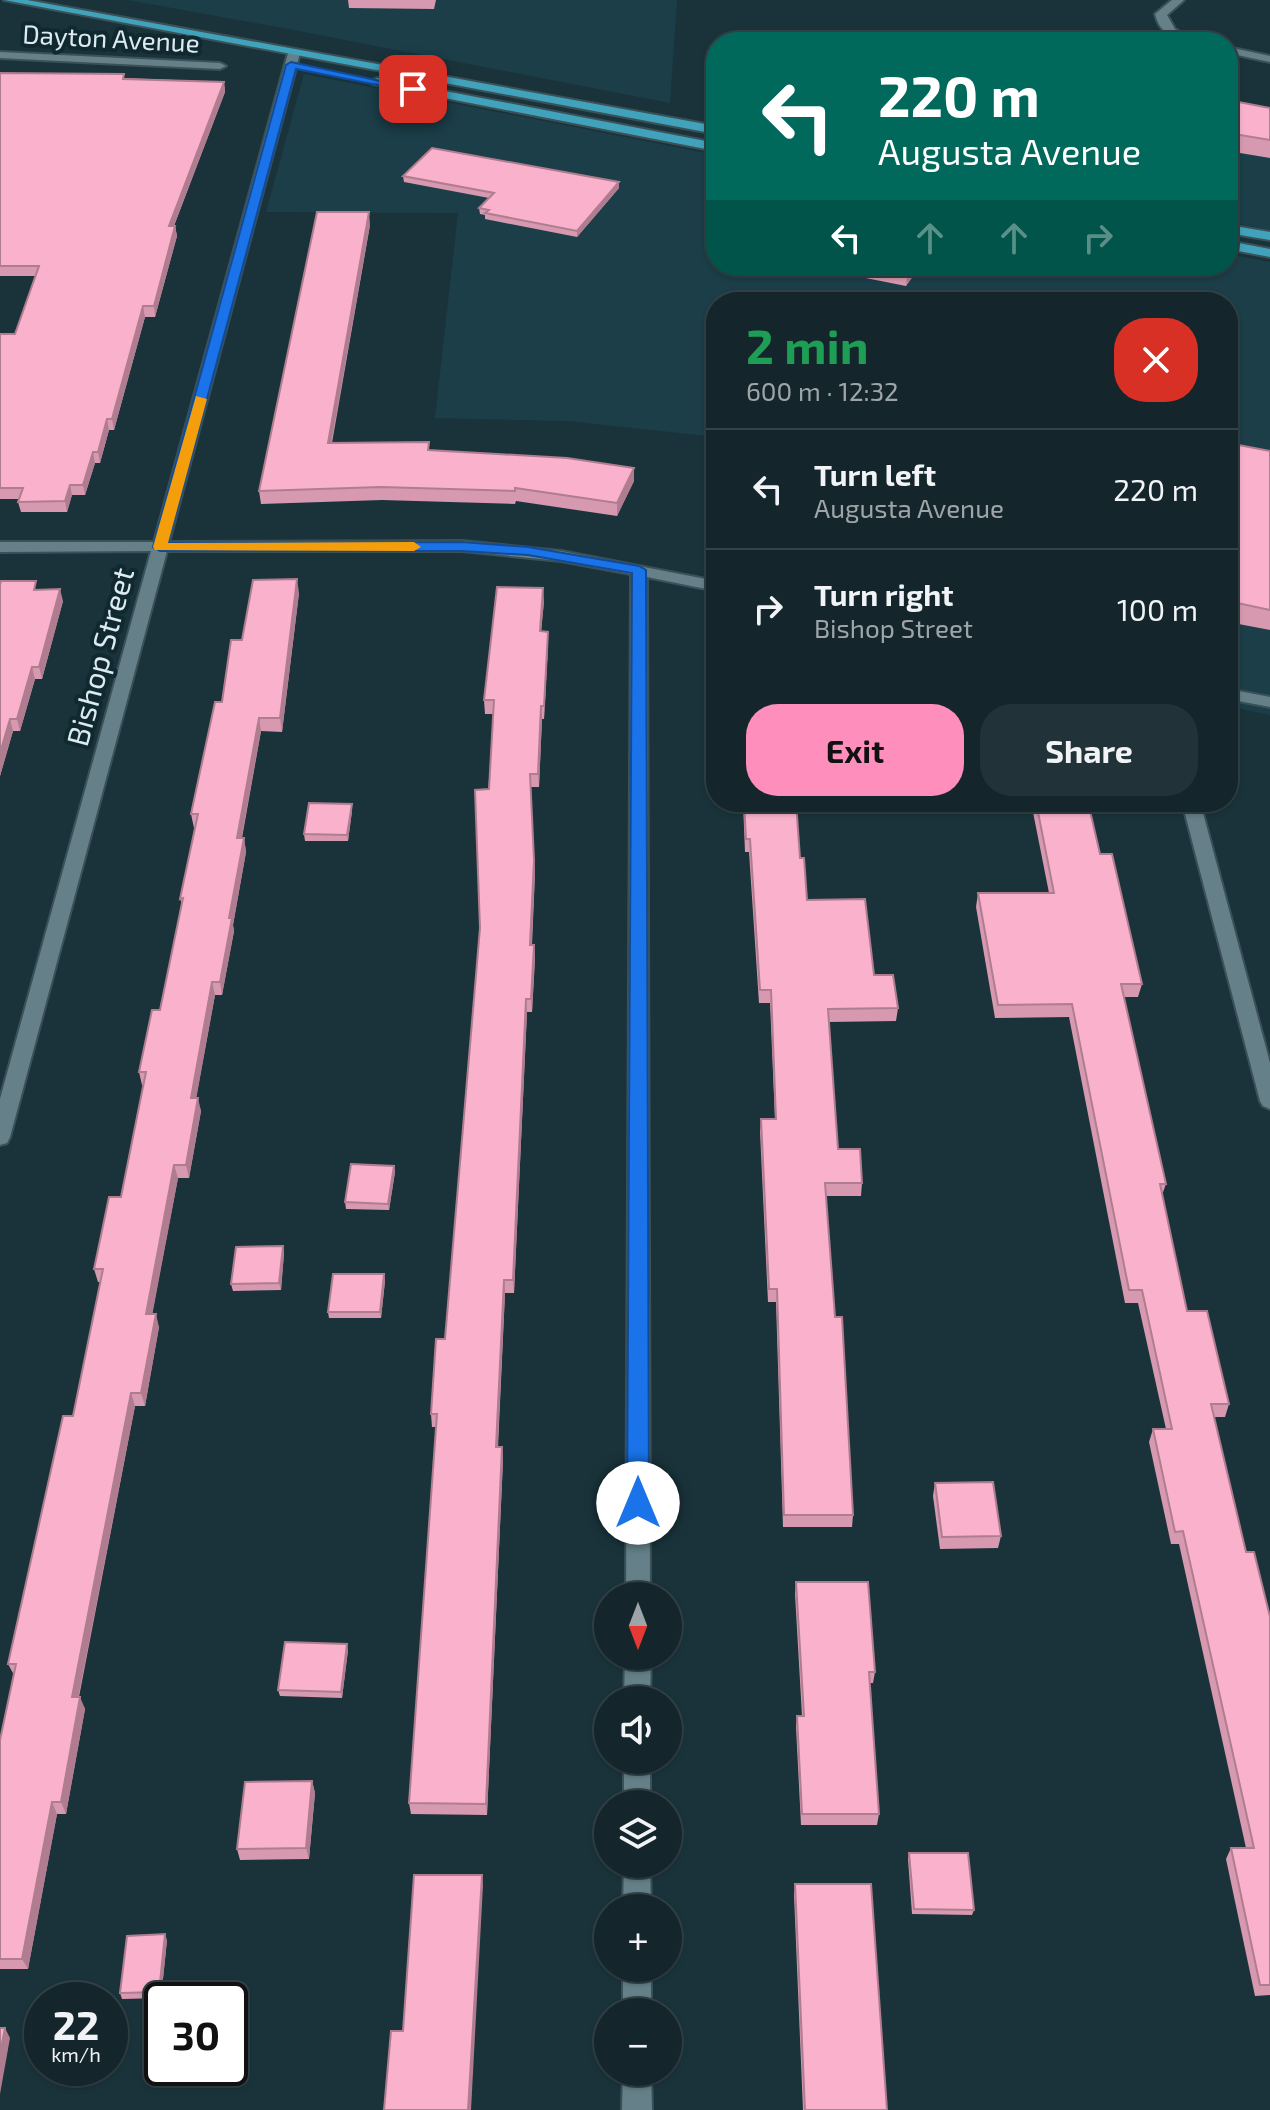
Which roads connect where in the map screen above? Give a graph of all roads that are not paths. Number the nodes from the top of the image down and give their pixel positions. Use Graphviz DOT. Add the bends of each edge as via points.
graph roads {
  1 [pos="9,0"];
  2 [pos="1179,0"];
  3 [pos="1174,32"];
  4 [pos="1238,52"];
  5 [pos="0,55"];
  6 [pos="293,59"];
  7 [pos="1270,59"];
  8 [pos="220,66"];
  9 [pos="706,128"];
  10 [pos="706,145"];
  11 [pos="1238,231"];
  12 [pos="1270,236"];
  13 [pos="1238,247"];
  14 [pos="1270,253"];
  15 [pos="0,547"];
  16 [pos="160,547"];
  17 [pos="639,570"];
  18 [pos="706,584"];
  19 [pos="1238,696"];
  20 [pos="1270,702"];
  21 [pos="1194,812"];
  22 [pos="1270,1101"];
  23 [pos="0,1137"];
  24 [pos="638,1582"];
  25 [pos="637,2086"];
  26 [pos="637,2110"];
  1 -- 6 [label="main road"];
  2 -- 3 [label="street" via="1160,18"];
  4 -- 7 [label="street"];
  5 -- 8 [label="street, Dayton Avenue"];
  6 -- 9 [label="main road"];
  6 -- 10 [label="main road"];
  6 -- 16 [label="street, Bishop Street"];
  11 -- 12 [label="main road"];
  13 -- 14 [label="main road"];
  15 -- 16 [label="street"];
  16 -- 17 [label="street" via="462,546"];
  16 -- 23 [label="street, Bishop Street"];
  17 -- 18 [label="street"];
  17 -- 24 [label="street"];
  19 -- 20 [label="street"];
  21 -- 22 [label="street"];
  25 -- 26 [label="street"];
}
